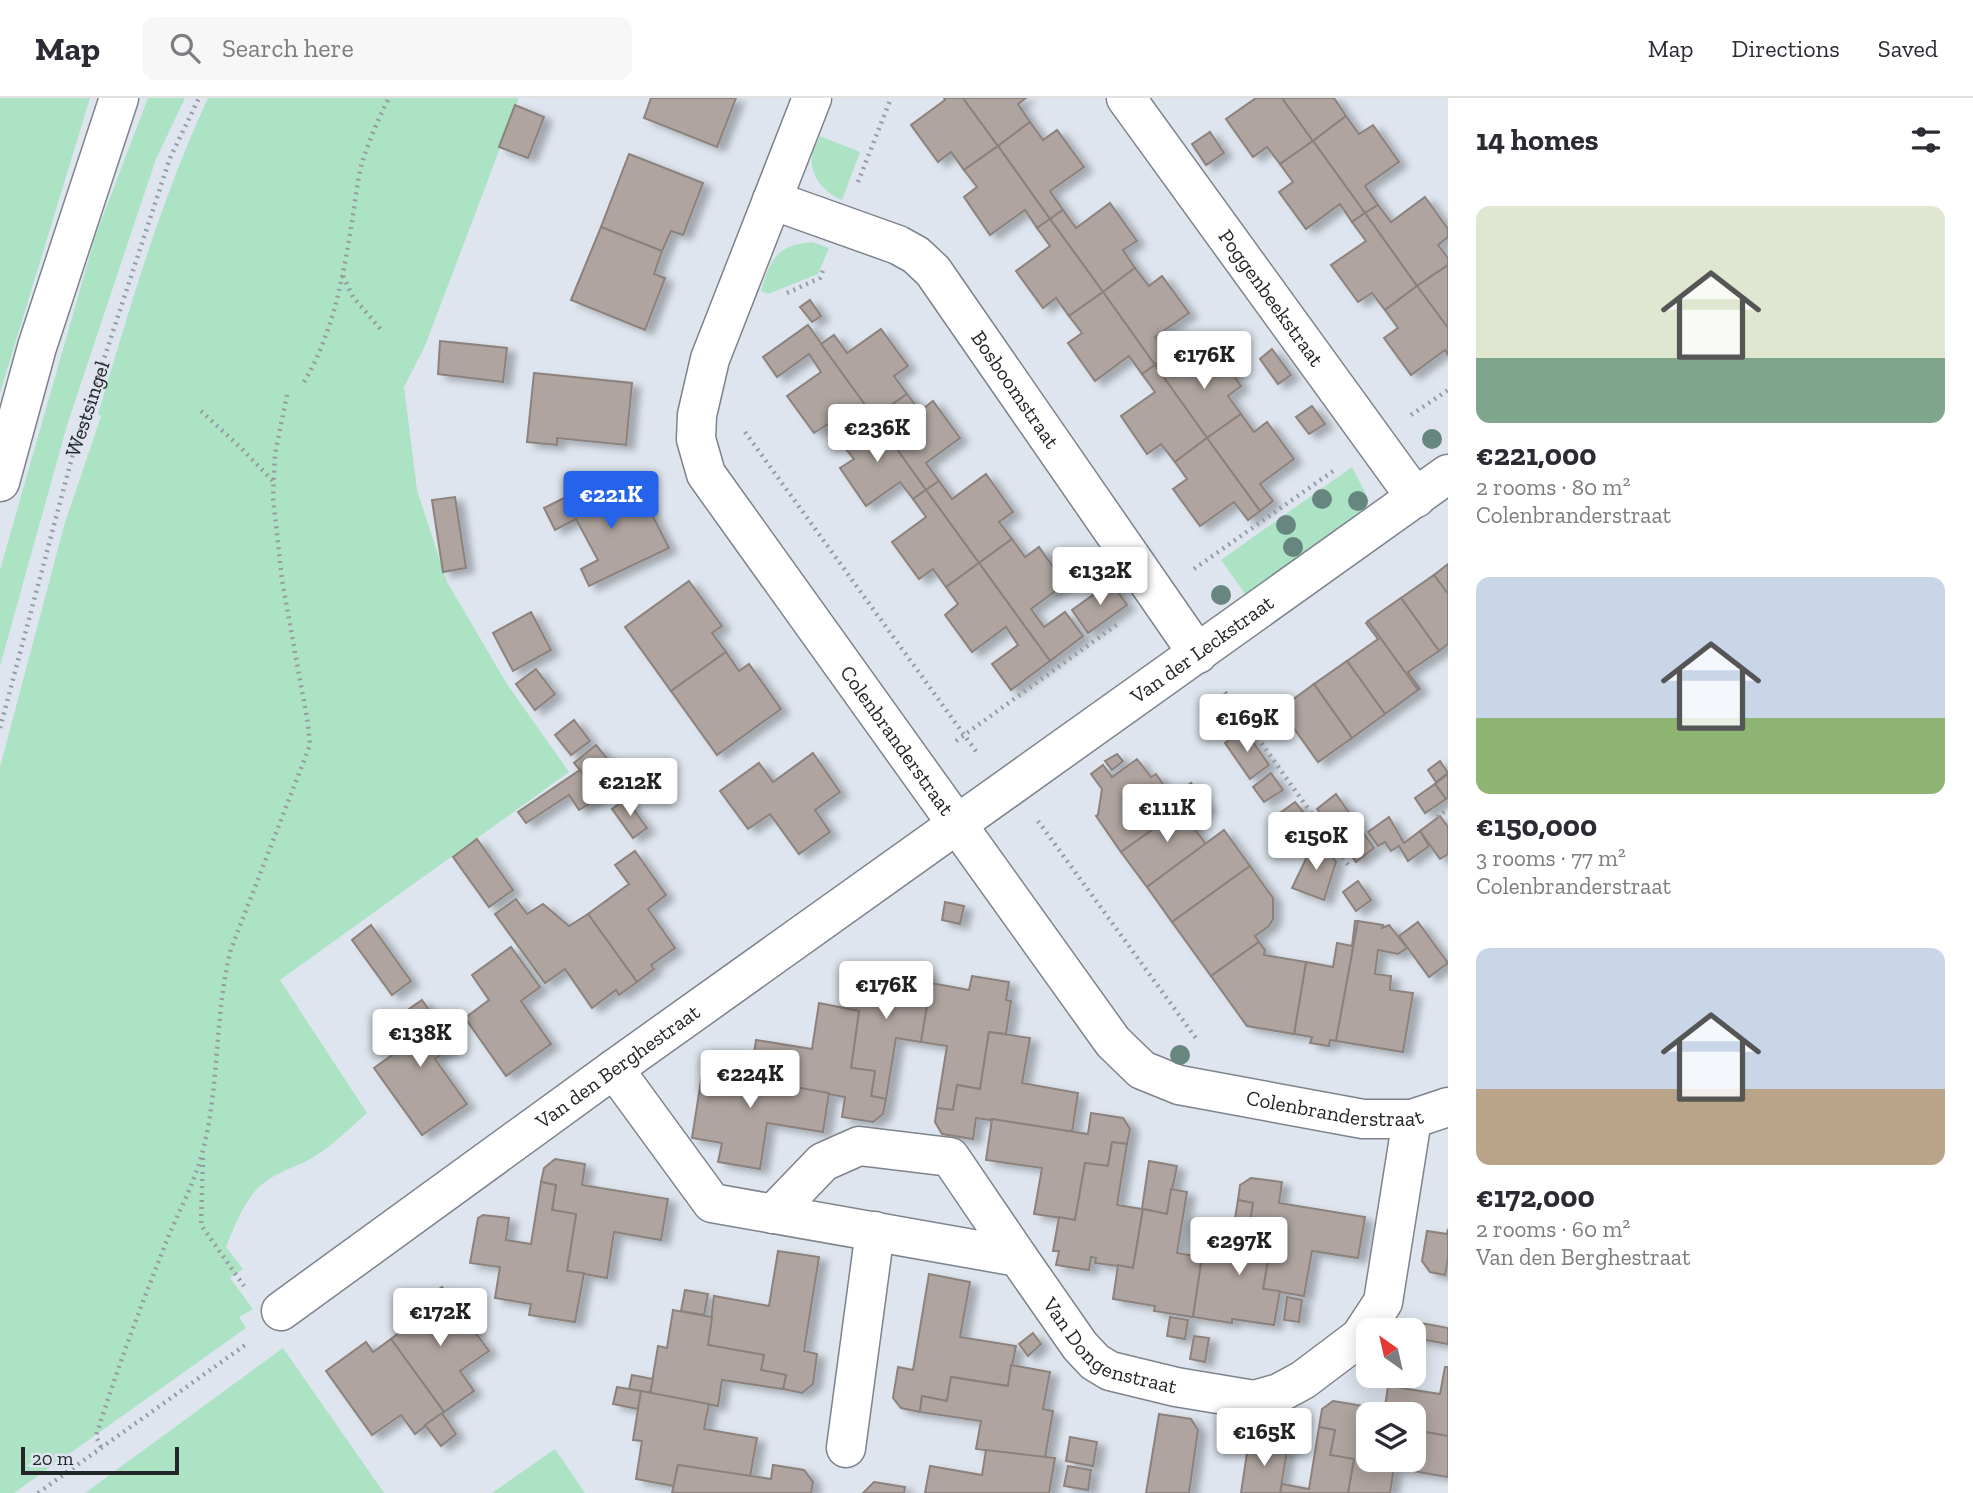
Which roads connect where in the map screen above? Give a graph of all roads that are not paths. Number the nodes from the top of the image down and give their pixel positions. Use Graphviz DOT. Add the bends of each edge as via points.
graph roads {
  1 [pos="119,98"];
  2 [pos="812,98"];
  3 [pos="1126,98"];
  4 [pos="772,200"];
  5 [pos="1448,474"];
  6 [pos="0,482"];
  7 [pos="1416,498"];
  8 [pos="1198,654"];
  9 [pos="959,825"];
  10 [pos="614,1069"];
  11 [pos="1448,1107"];
  12 [pos="1412,1119"];
  13 [pos="773,1214"];
  14 [pos="875,1231"];
  15 [pos="1018,1256"];
  16 [pos="281,1311"];
  17 [pos="846,1448"];
  1 -- 6 [label="street" via="37,347"];
  2 -- 4 [label="street, Colenbranderstraat"];
  3 -- 7 [label="street, Poggenbeekstraat"];
  4 -- 8 [label="street, Bosboomstraat" via="898,245 933,271"];
  4 -- 9 [label="street, Colenbranderstraat" via="710,359 696,439 706,474"];
  5 -- 7 [label="street, Van der Leckstraat"];
  7 -- 8 [label="street, Van der Leckstraat"];
  8 -- 9 [label="street, Van der Leckstraat"];
  9 -- 10 [label="street, Van den Berghestraat"];
  9 -- 12 [label="street, Colenbranderstraat" via="1113,1042 1142,1070 1179,1085 1363,1119"];
  10 -- 13 [label="street" via="712,1203"];
  10 -- 16 [label="street, Van den Berghestraat"];
  11 -- 12 [label="street, Colenbranderstraat"];
  12 -- 15 [label="street, Van Dongenstraat" via="1383,1302 1360,1337 1279,1393 1255,1400 1110,1371 1080,1346"];
  13 -- 14 [label="street"];
  13 -- 15 [label="street, Van Dongenstraat" via="822,1162 859,1146 950,1157"];
  14 -- 15 [label="street"];
  14 -- 17 [label="street"];
}
